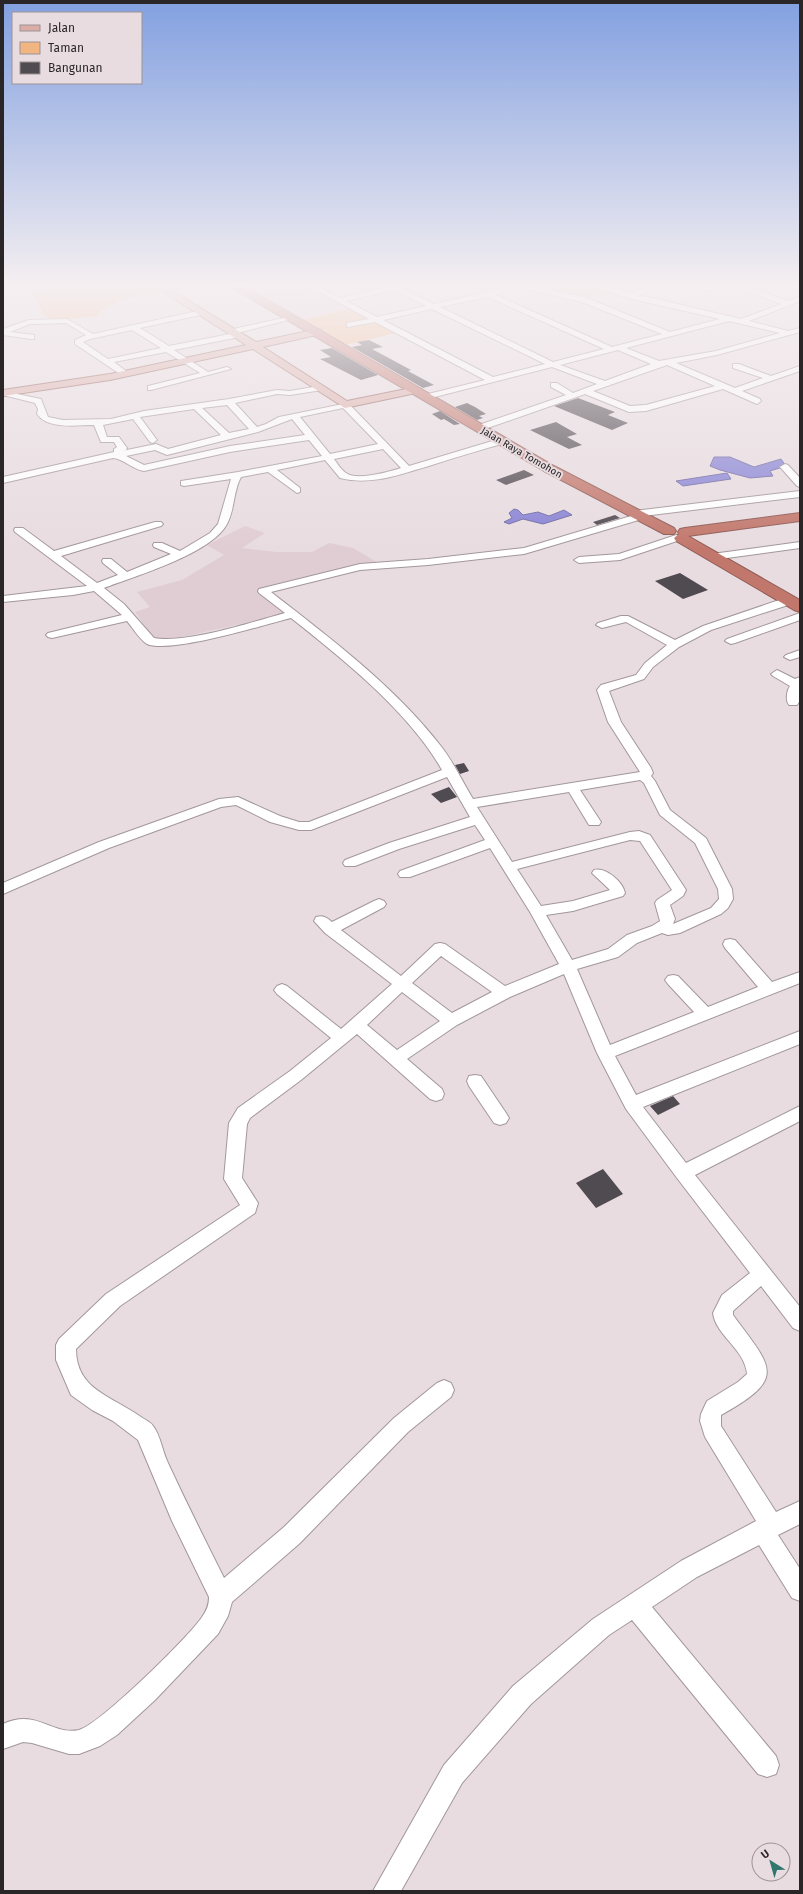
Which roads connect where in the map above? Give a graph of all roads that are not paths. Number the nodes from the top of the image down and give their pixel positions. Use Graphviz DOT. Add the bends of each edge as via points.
graph roads {
  1 [pos="133,372"];
  2 [pos="204,372"];
  3 [pos="214,372"];
  4 [pos="295,372"];
  5 [pos="386,372"];
  6 [pos="477,372"];
  7 [pos="521,372"];
  8 [pos="575,372"];
  9 [pos="636,372"];
  10 [pos="691,372"];
  11 [pos="754,372"];
  12 [pos="788,373"];
  13 [pos="126,374"];
  14 [pos="204,375"];
  15 [pos="772,379"];
  16 [pos="492,380"];
  17 [pos="605,384"];
  18 [pos="554,385"];
  19 [pos="723,386"];
  20 [pos="151,388"];
  21 [pos="319,388"];
  22 [pos="416,390"];
  23 [pos="585,391"];
  24 [pos="735,391"];
  25 [pos="3,393"];
  26 [pos="573,396"];
  27 [pos="427,397"];
  28 [pos="757,401"];
  29 [pos="229,402"];
  30 [pos="195,406"];
  31 [pos="345,406"];
  32 [pos="135,416"];
  33 [pos="294,416"];
  34 [pos="98,423"];
  35 [pos="479,428"];
  36 [pos="256,430"];
  37 [pos="228,437"];
  38 [pos="309,437"];
  39 [pos="153,440"];
  40 [pos="502,441"];
  41 [pos="384,446"];
  42 [pos="118,455"];
  43 [pos="326,457"];
  44 [pos="785,467"];
  45 [pos="269,468"];
  46 [pos="407,469"];
  47 [pos="238,475"];
  48 [pos="3,480"];
  49 [pos="184,483"];
  50 [pos="800,484"];
  51 [pos="297,490"];
  52 [pos="800,494"];
  53 [pos="636,515"];
  54 [pos="800,517"];
  55 [pos="158,524"];
  56 [pos="19,530"];
  57 [pos="678,534"];
  58 [pos="158,545"];
  59 [pos="800,545"];
  60 [pos="179,554"];
  61 [pos="53,555"];
  62 [pos="712,557"];
  63 [pos="579,560"];
  64 [pos="107,561"];
  65 [pos="126,576"];
  66 [pos="96,587"];
  67 [pos="3,599"];
  68 [pos="797,606"];
  69 [pos="294,614"];
  70 [pos="130,617"];
  71 [pos="602,625"];
  72 [pos="52,635"];
  73 [pos="730,641"];
  74 [pos="675,645"];
  75 [pos="777,674"];
  76 [pos="798,683"];
  77 [pos="793,702"];
  78 [pos="450,771"];
  79 [pos="643,776"];
  80 [pos="572,787"];
  81 [pos="469,804"];
  82 [pos="478,819"];
  83 [pos="594,822"];
  84 [pos="492,842"];
  85 [pos="350,863"];
  86 [pos="509,867"];
  87 [pos="599,873"];
  88 [pos="405,874"];
  89 [pos="3,889"];
  90 [pos="379,904"];
  91 [pos="537,911"];
  92 [pos="662,927"];
  93 [pos="730,944"];
  94 [pos="568,966"];
  95 [pos="800,977"];
  96 [pos="674,980"];
  97 [pos="403,984"];
  98 [pos="769,989"];
  99 [pos="282,990"];
  100 [pos="504,992"];
  101 [pos="706,1014"];
  102 [pos="451,1020"];
  103 [pos="349,1031"];
  104 [pos="800,1037"];
  105 [pos="605,1053"];
  106 [pos="396,1060"];
  107 [pos="475,1081"];
  108 [pos="436,1094"];
  109 [pos="632,1104"];
  110 [pos="800,1113"];
  111 [pos="500,1118"];
  112 [pos="683,1173"];
  113 [pos="763,1274"];
  114 [pos="800,1322"];
  115 [pos="444,1390"];
  116 [pos="800,1512"];
  117 [pos="767,1528"];
  118 [pos="800,1590"];
  119 [pos="221,1596"];
  120 [pos="635,1605"];
  121 [pos="3,1737"];
  122 [pos="767,1765"];
  123 [pos="386,1891"];
  1 -- 13 [label="main road"];
  2 -- 14 [label="street"];
  3 -- 14 [label="street"];
  4 -- 21 [label="main road"];
  5 -- 22 [label="highway, Jalan Raya Tomohon"];
  6 -- 16 [label="street"];
  7 -- 16 [label="street"];
  8 -- 17 [label="street"];
  9 -- 17 [label="street"];
  10 -- 19 [label="street"];
  11 -- 15 [label="street"];
  12 -- 15 [label="street"];
  13 -- 25 [label="main road"];
  14 -- 20 [label="street"];
  15 -- 24 [label="street"];
  16 -- 27 [label="street"];
  17 -- 23 [label="street"];
  18 -- 26 [label="street"];
  19 -- 23 [label="street" via="634,410"];
  19 -- 24 [label="street"];
  21 -- 29 [label="street" via="271,393"];
  21 -- 31 [label="main road"];
  22 -- 27 [label="highway, Jalan Raya Tomohon"];
  22 -- 31 [label="main road"];
  23 -- 26 [label="street"];
  24 -- 28 [label="street"];
  25 -- 34 [label="street" via="38,401 43,418 50,421 64,424"];
  26 -- 35 [label="street"];
  27 -- 35 [label="highway, Jalan Raya Tomohon"];
  29 -- 30 [label="street"];
  29 -- 36 [label="street"];
  30 -- 32 [label="street"];
  30 -- 37 [label="street"];
  31 -- 33 [label="street"];
  31 -- 41 [label="street"];
  32 -- 34 [label="street"];
  32 -- 39 [label="street"];
  33 -- 36 [label="street"];
  33 -- 38 [label="street"];
  34 -- 42 [label="street" via="104,440 116,439 123,448 118,449"];
  35 -- 40 [label="highway, Jalan Raya Tomohon"];
  36 -- 37 [label="street"];
  37 -- 42 [label="street" via="167,452 156,448"];
  38 -- 42 [label="street" via="230,449 144,468 136,468"];
  38 -- 43 [label="street"];
  40 -- 46 [label="street"];
  40 -- 53 [label="highway, Jalan Raya Tomohon"];
  41 -- 43 [label="street"];
  41 -- 46 [label="street"];
  42 -- 48 [label="street"];
  43 -- 45 [label="street"];
  43 -- 46 [label="street" via="346,477 381,476"];
  44 -- 50 [label="street"];
  45 -- 47 [label="street"];
  45 -- 51 [label="street"];
  47 -- 49 [label="street"];
  47 -- 60 [label="street" via="222,524 212,536"];
  52 -- 53 [label="street"];
  53 -- 57 [label="highway, Jalan Raya Tomohon"];
  53 -- 69 [label="street" via="524,551 360,567 263,591"];
  54 -- 57 [label="highway"];
  55 -- 61 [label="street"];
  56 -- 61 [label="street"];
  57 -- 62 [label="highway, Jalan Raya Tomohon"];
  57 -- 63 [label="street" via="620,557"];
  58 -- 60 [label="street"];
  59 -- 62 [label="street"];
  60 -- 65 [label="street"];
  61 -- 66 [label="street"];
  62 -- 68 [label="highway, Jalan Raya Tomohon"];
  64 -- 65 [label="street"];
  65 -- 66 [label="street"];
  66 -- 67 [label="street" via="73,592"];
  66 -- 70 [label="street"];
  68 -- 73 [label="street"];
  68 -- 74 [label="street" via="781,604 706,628"];
  69 -- 70 [label="street" via="159,644 150,641"];
  69 -- 78 [label="street" via="409,716 436,748"];
  70 -- 72 [label="street"];
  71 -- 74 [label="street" via="621,618"];
  74 -- 79 [label="street" via="655,659 640,677 609,685 603,690 614,723 645,768 647,773"];
  75 -- 76 [label="street"];
  76 -- 77 [label="street" via="794,689"];
  78 -- 81 [label="street"];
  78 -- 89 [label="street" via="311,826 299,826 275,819 238,801 219,803 104,845"];
  79 -- 80 [label="street"];
  79 -- 92 [label="street" via="650,781 665,812 701,841 725,889 726,899 716,911 675,929 668,930"];
  80 -- 81 [label="street"];
  80 -- 83 [label="street"];
  81 -- 82 [label="street"];
  82 -- 84 [label="street"];
  82 -- 85 [label="street"];
  84 -- 86 [label="street"];
  84 -- 88 [label="street"];
  86 -- 91 [label="street"];
  86 -- 92 [label="street" via="630,836 642,836 648,841 679,890 662,903 668,919"];
  87 -- 91 [label="street" via="617,888 618,893 573,906"];
  90 -- 97 [label="street" via="326,925 351,948"];
  91 -- 94 [label="street"];
  92 -- 94 [label="street" via="632,939 613,953"];
  93 -- 98 [label="street"];
  94 -- 100 [label="street"];
  94 -- 105 [label="street"];
  95 -- 98 [label="street"];
  96 -- 101 [label="street"];
  97 -- 100 [label="street" via="440,948"];
  97 -- 102 [label="street"];
  97 -- 103 [label="street"];
  98 -- 101 [label="street"];
  99 -- 103 [label="street"];
  100 -- 102 [label="street"];
  101 -- 105 [label="street"];
  102 -- 106 [label="street"];
  103 -- 106 [label="street"];
  103 -- 119 [label="street" via="240,1118 233,1179 249,1203 249,1208 114,1300 66,1345 66,1360 78,1388 146,1433 154,1456"];
  104 -- 109 [label="street"];
  105 -- 109 [label="street"];
  106 -- 108 [label="street"];
  107 -- 111 [label="street"];
  109 -- 112 [label="street"];
  110 -- 112 [label="street"];
  112 -- 113 [label="street"];
  113 -- 114 [label="street"];
  113 -- 117 [label="street" via="724,1306 722,1311 725,1320 756,1360 757,1379 749,1387 714,1408 709,1421"];
  115 -- 119 [label="street" via="401,1425 292,1535"];
  116 -- 117 [label="street"];
  117 -- 118 [label="street"];
  117 -- 120 [label="street" via="689,1569"];
  119 -- 121 [label="street" via="220,1608 210,1626 119,1717 96,1734 80,1742 69,1742 28,1730 16,1730"];
  120 -- 122 [label="street"];
  120 -- 123 [label="street" via="601,1628 522,1695 458,1768 426,1818"];
}
